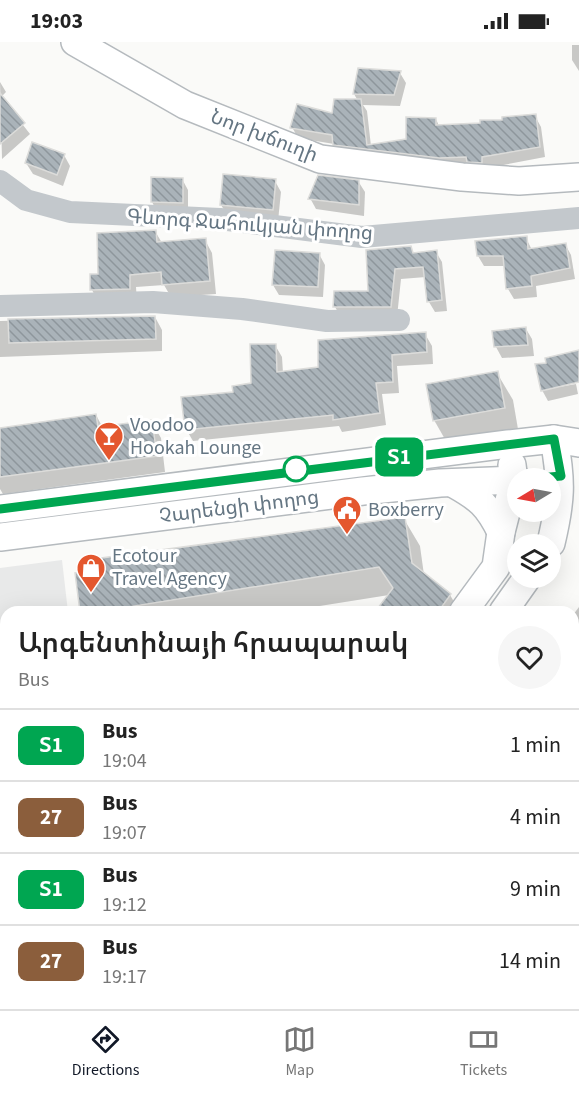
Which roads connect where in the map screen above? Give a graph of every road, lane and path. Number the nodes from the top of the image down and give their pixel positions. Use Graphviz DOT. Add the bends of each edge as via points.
graph roads {
  1 [pos="75,42"];
  2 [pos="579,177"];
  3 [pos="0,181"];
  4 [pos="579,218"];
  5 [pos="0,306"];
  6 [pos="399,320"];
  7 [pos="566,441"];
  8 [pos="508,444"];
  9 [pos="518,468"];
  10 [pos="547,468"];
  11 [pos="454,484"];
  12 [pos="507,491"];
  13 [pos="507,504"];
  14 [pos="579,504"];
  15 [pos="0,509"];
  16 [pos="516,522"];
  17 [pos="558,534"];
  18 [pos="0,537"];
  19 [pos="520,588"];
  20 [pos="468,606"];
  21 [pos="507,606"];
  1 -- 2 [label="main road, Նոր խճուղի" via="185,105 320,159 519,181"];
  3 -- 4 [label="street, Գևորգ Ջահուկյան փողոց" via="26,200 70,212 220,219 362,237"];
  5 -- 6 [label="street" via="153,302 327,321"];
  7 -- 8 [label="main road, Չարենցի փողոց"];
  7 -- 10 [label="main road"];
  8 -- 9 [label="main road"];
  8 -- 15 [label="main road, Չարենցի փողոց"];
  11 -- 12 [label="main road, Չարենցի փողոց"];
  11 -- 13 [label="main road" via="479,498 491,512"];
  11 -- 18 [label="main road, Չարենցի փողոց" via="363,491"];
  14 -- 17 [label="main road"];
  16 -- 20 [label="main road" via="496,567"];
  19 -- 21 [label="main road"];
}
